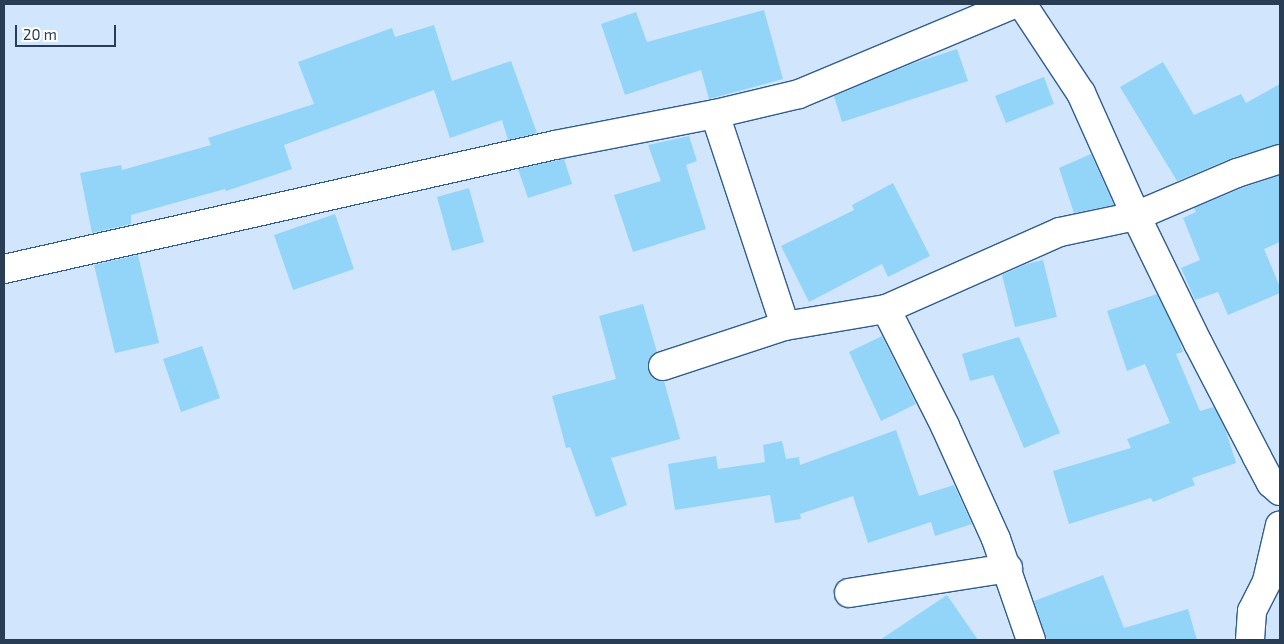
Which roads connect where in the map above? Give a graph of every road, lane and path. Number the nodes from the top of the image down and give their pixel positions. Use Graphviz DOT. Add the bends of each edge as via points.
graph roads {
  1 [pos="1014,4"];
  2 [pos="1022,4"];
  3 [pos="715,114"];
  4 [pos="1280,159"];
  5 [pos="1136,216"];
  6 [pos="4,269"];
  7 [pos="886,309"];
  8 [pos="785,326"];
  9 [pos="663,366"];
  10 [pos="1280,491"];
  11 [pos="1280,525"];
  12 [pos="1008,568"];
  13 [pos="849,593"];
  14 [pos="1031,640"];
  15 [pos="1250,640"];
  1 -- 3 [label="street" via="798,94"];
  2 -- 5 [label="street" via="1081,93"];
  3 -- 6 [label="street" via="555,145"];
  3 -- 8 [label="street"];
  4 -- 5 [label="street" via="1237,173"];
  5 -- 7 [label="street" via="1060,232"];
  5 -- 10 [label="street" via="1257,457"];
  7 -- 8 [label="street"];
  7 -- 12 [label="street" via="945,426"];
  8 -- 9 [label="street"];
  11 -- 15 [label="street" via="1267,581 1252,611"];
  12 -- 13 [label="street"];
  12 -- 14 [label="street"];
}
